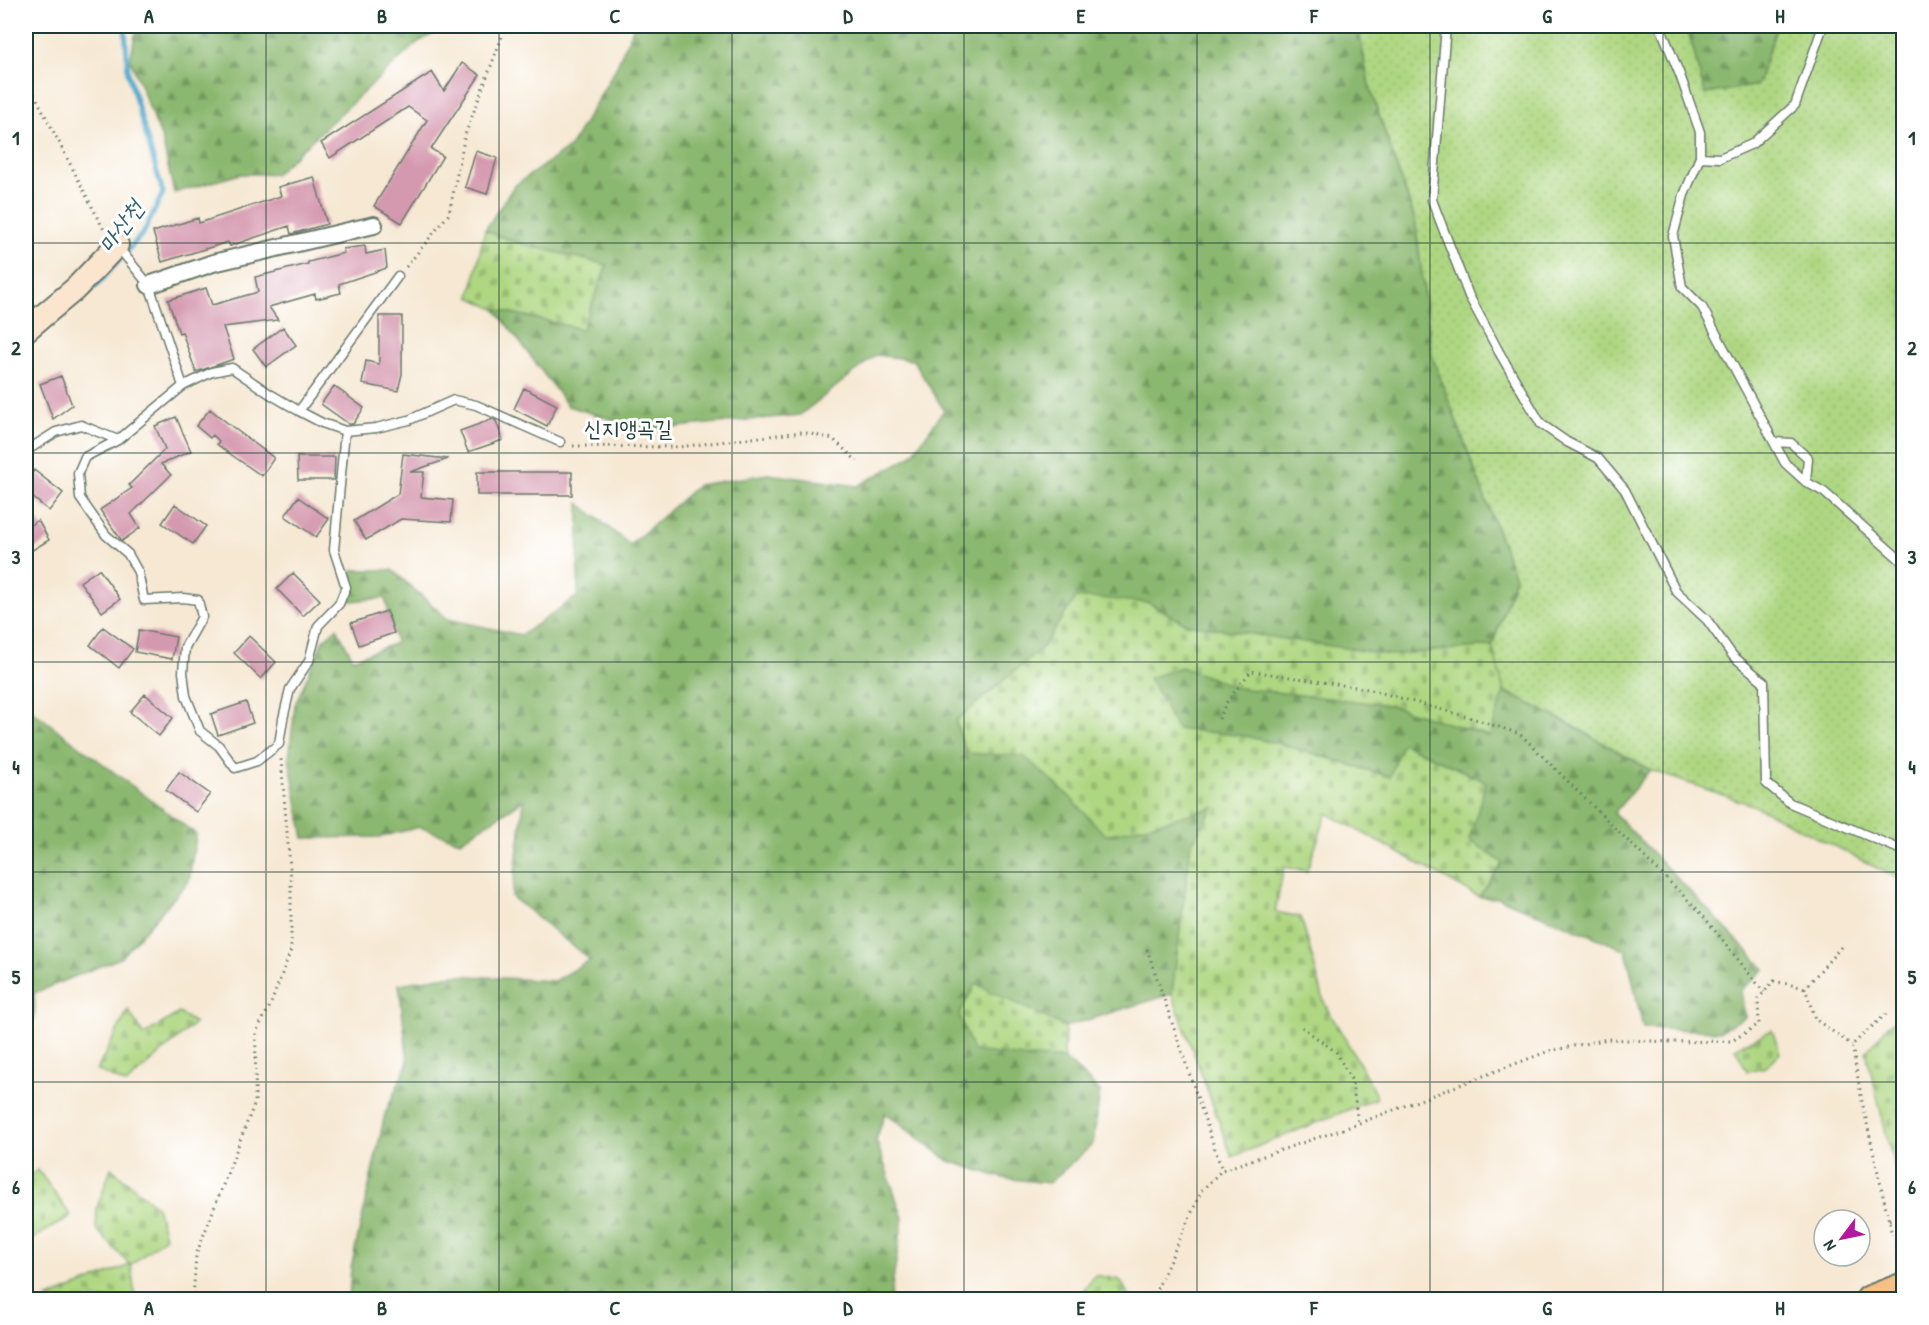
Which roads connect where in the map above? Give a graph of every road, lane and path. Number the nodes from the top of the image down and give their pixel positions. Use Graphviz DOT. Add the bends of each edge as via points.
graph roads {
  1 [pos="506,26"];
  2 [pos="1446,26"];
  3 [pos="1660,26"];
  4 [pos="1823,26"];
  5 [pos="26,78"];
  6 [pos="1700,158"];
  7 [pos="374,225"];
  8 [pos="117,245"];
  9 [pos="398,276"];
  10 [pos="145,280"];
  11 [pos="26,330"];
  12 [pos="183,386"];
  13 [pos="299,411"];
  14 [pos="345,431"];
  15 [pos="118,440"];
  16 [pos="560,442"];
  17 [pos="1774,442"];
  18 [pos="26,450"];
  19 [pos="856,461"];
  20 [pos="1806,482"];
  21 [pos="1904,563"];
  22 [pos="1219,719"];
  23 [pos="279,742"];
  24 [pos="1904,851"];
  25 [pos="1841,948"];
  26 [pos="1147,949"];
  27 [pos="1805,988"];
  28 [pos="1764,992"];
  29 [pos="1886,1014"];
  30 [pos="1302,1027"];
  31 [pos="1852,1045"];
  32 [pos="1358,1123"];
  33 [pos="1222,1170"];
  34 [pos="1904,1216"];
  35 [pos="1889,1220"];
  36 [pos="1892,1235"];
  37 [pos="1904,1287"];
  38 [pos="193,1299"];
  39 [pos="1152,1299"];
  40 [pos="1870,1299"];
  1 -- 9 [label="path" via="465,135 449,214"];
  2 -- 24 [label="lane" via="1432,200 1470,296 1499,352 1541,424 1598,458 1625,490 1676,591 1707,620 1733,656 1764,682 1766,783 1790,803"];
  3 -- 6 [label="lane" via="1700,132"];
  4 -- 6 [label="lane" via="1795,105 1752,144 1720,158"];
  5 -- 8 [label="path" via="103,228"];
  6 -- 17 [label="lane" via="1684,195 1673,236 1682,287 1702,307"];
  7 -- 10 [label="street"];
  8 -- 10 [label="lane"];
  8 -- 11 [label="street" via="75,290"];
  9 -- 13 [label="lane"];
  10 -- 12 [label="lane"];
  12 -- 13 [label="lane, 신지앵곡길" via="212,372 232,368"];
  12 -- 15 [label="lane, 신지앵곡길"];
  13 -- 14 [label="lane, 신지앵곡길"];
  14 -- 16 [label="lane, 신지앵곡길" via="410,420 454,400 476,405"];
  14 -- 23 [label="lane" via="334,550 346,587 339,604 318,626 309,662 290,689"];
  15 -- 18 [label="lane" via="81,425 56,432"];
  15 -- 23 [label="lane, 신지앵곡길" via="85,457 78,473 80,498 106,535 128,554 138,572 144,600 198,600 202,617 184,647 183,672 186,696 200,731 219,746 235,768 257,761"];
  16 -- 19 [label="path, 신지앵곡길" via="578,447 678,447 802,432 833,439"];
  17 -- 20 [label="lane" via="1785,463"];
  17 -- 20 [label="lane" via="1791,444 1808,458"];
  20 -- 21 [label="lane" via="1824,492"];
  22 -- 28 [label="path" via="1226,703 1251,671 1368,689 1520,734 1700,912"];
  23 -- 38 [label="path" via="291,880 291,950 256,1032 255,1102 195,1255"];
  25 -- 27 [label="path"];
  26 -- 33 [label="path"];
  27 -- 28 [label="path" via="1774,981"];
  27 -- 31 [label="path" via="1815,1019"];
  28 -- 32 [label="path" via="1758,999 1759,1024 1732,1041 1608,1039 1549,1051"];
  29 -- 31 [label="path"];
  30 -- 32 [label="path" via="1336,1052 1352,1081"];
  31 -- 35 [label="path"];
  32 -- 33 [label="path"];
  33 -- 39 [label="path" via="1202,1190"];
  34 -- 35 [label="path"];
  35 -- 36 [label="path"];
  37 -- 40 [label="highway"];
}
